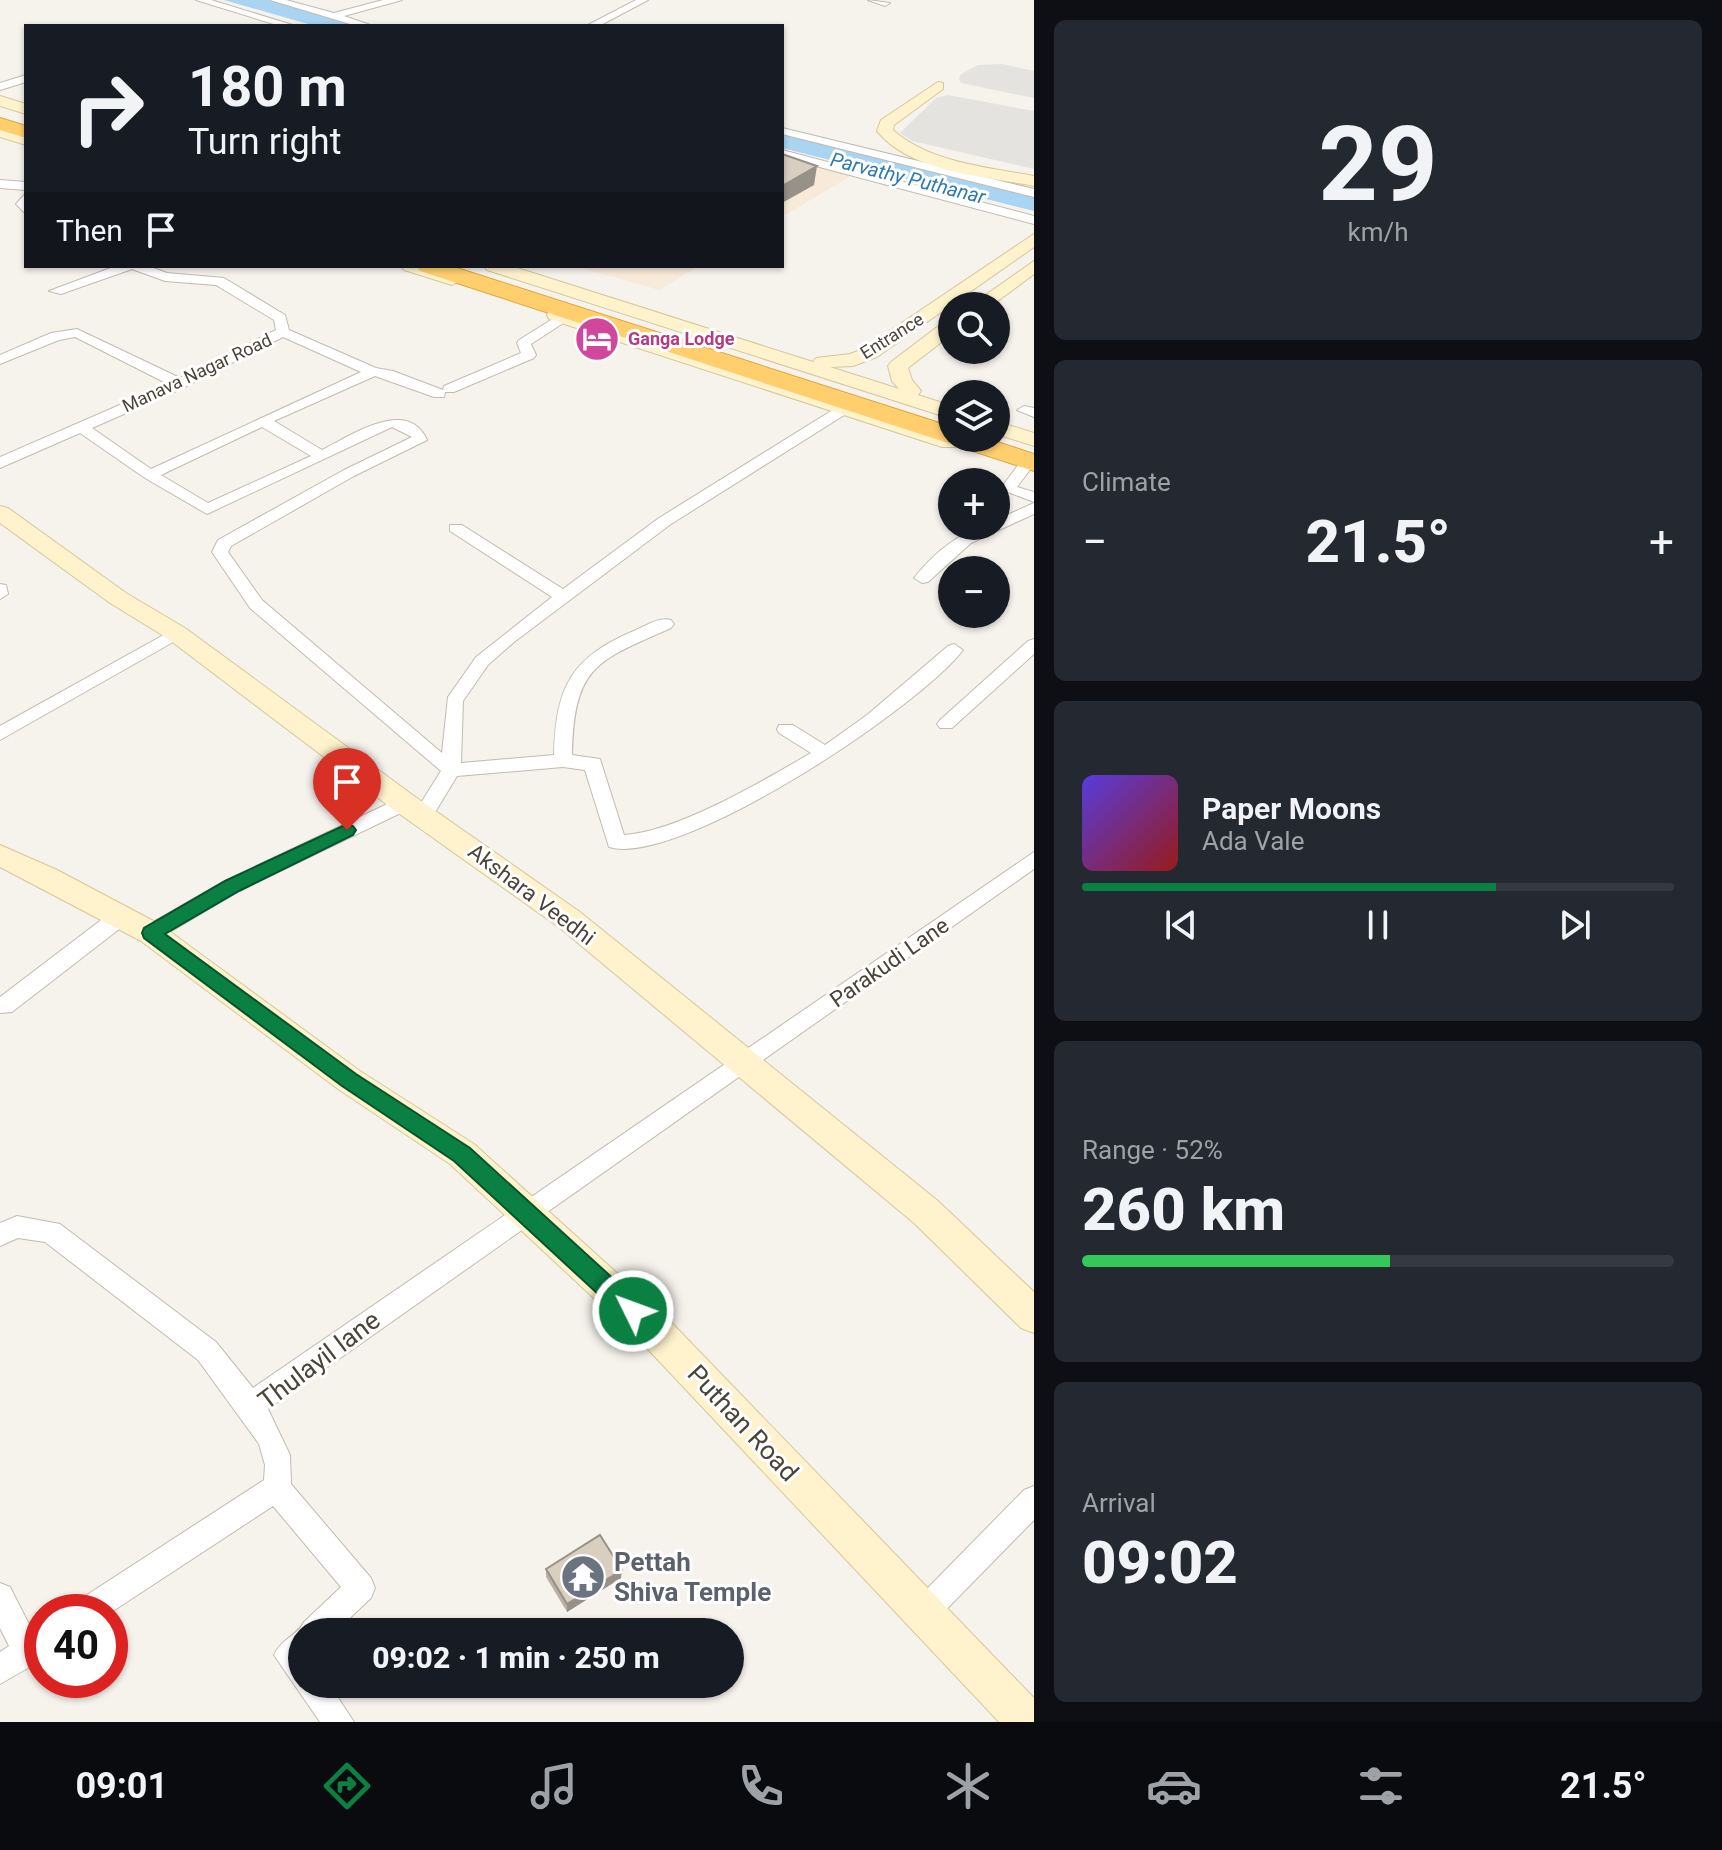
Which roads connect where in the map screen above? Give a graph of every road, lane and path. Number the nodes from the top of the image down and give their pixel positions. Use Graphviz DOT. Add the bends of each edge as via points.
graph roads {
  1 [pos="201,0"];
  2 [pos="275,0"];
  3 [pos="397,0"];
  4 [pos="643,0"];
  5 [pos="873,0"];
  6 [pos="885,3"];
  7 [pos="334,17"];
  8 [pos="284,24"];
  9 [pos="360,24"];
  10 [pos="595,24"];
  11 [pos="24,79"];
  12 [pos="938,86"];
  13 [pos="0,87"];
  14 [pos="0,101"];
  15 [pos="24,108"];
  16 [pos="0,115"];
  17 [pos="24,121"];
  18 [pos="0,124"];
  19 [pos="24,131"];
  20 [pos="784,131"];
  21 [pos="0,132"];
  22 [pos="24,139"];
  23 [pos="784,154"];
  24 [pos="1034,181"];
  25 [pos="0,184"];
  26 [pos="24,186"];
  27 [pos="1034,193"];
  28 [pos="1034,220"];
  29 [pos="1034,239"];
  30 [pos="1034,266"];
  31 [pos="122,268"];
  32 [pos="142,268"];
  33 [pos="416,268"];
  34 [pos="434,268"];
  35 [pos="470,268"];
  36 [pos="499,268"];
  37 [pos="530,268"];
  38 [pos="56,291"];
  39 [pos="998,292"];
  40 [pos="564,318"];
  41 [pos="283,332"];
  42 [pos="938,336"];
  43 [pos="0,360"];
  44 [pos="823,362"];
  45 [pos="373,372"];
  46 [pos="180,384"];
  47 [pos="911,391"];
  48 [pos="938,400"];
  49 [pos="844,409"];
  50 [pos="938,409"];
  51 [pos="938,418"];
  52 [pos="263,421"];
  53 [pos="1010,422"];
  54 [pos="80,427"];
  55 [pos="1034,430"];
  56 [pos="938,431"];
  57 [pos="1010,432"];
  58 [pos="1034,440"];
  59 [pos="1010,447"];
  60 [pos="999,452"];
  61 [pos="322,456"];
  62 [pos="0,463"];
  63 [pos="1032,463"];
  64 [pos="150,475"];
  65 [pos="1034,497"];
  66 [pos="1034,508"];
  67 [pos="207,509"];
  68 [pos="0,513"];
  69 [pos="456,528"];
  70 [pos="246,529"];
  71 [pos="922,578"];
  72 [pos="564,597"];
  73 [pos="665,624"];
  74 [pos="176,633"];
  75 [pos="1034,645"];
  76 [pos="954,650"];
  77 [pos="946,724"];
  78 [pos="786,729"];
  79 [pos="0,734"];
  80 [pos="824,753"];
  81 [pos="563,761"];
  82 [pos="451,770"];
  83 [pos="414,808"];
  84 [pos="0,855"];
  85 [pos="1034,859"];
  86 [pos="120,917"];
  87 [pos="151,933"];
  88 [pos="4,1006"];
  89 [pos="744,1064"];
  90 [pos="524,1214"];
  91 [pos="0,1235"];
  92 [pos="1034,1316"];
  93 [pos="250,1406"];
  94 [pos="276,1488"];
  95 [pos="1034,1500"];
  96 [pos="114,1594"];
  97 [pos="0,1597"];
  98 [pos="922,1614"];
  99 [pos="329,1618"];
  100 [pos="24,1631"];
  101 [pos="24,1654"];
  102 [pos="0,1669"];
  103 [pos="321,1698"];
  104 [pos="339,1722"];
  105 [pos="1028,1722"];
  1 -- 8 [label="street"];
  2 -- 7 [label="street"];
  3 -- 7 [label="street"];
  4 -- 10 [label="street"];
  5 -- 6 [label="street"];
  7 -- 9 [label="street"];
  11 -- 13 [label="street"];
  12 -- 24 [label="street" via="886,123 885,131 901,146"];
  14 -- 15 [label="street"];
  16 -- 17 [label="highway"];
  18 -- 19 [label="highway"];
  20 -- 27 [label="street"];
  21 -- 22 [label="street"];
  23 -- 28 [label="street"];
  25 -- 26 [label="street"];
  29 -- 44 [label="street, Entrance" via="870,353"];
  30 -- 39 [label="street"];
  31 -- 38 [label="street"];
  32 -- 41 [label="street, Manava Nagar Road" via="165,277 219,281 280,318"];
  33 -- 40 [label="street"];
  34 -- 56 [label="highway"];
  35 -- 51 [label="highway"];
  36 -- 50 [label="street"];
  37 -- 44 [label="street"];
  40 -- 45 [label="street" via="524,343 529,355 444,392"];
  40 -- 49 [label="street"];
  41 -- 45 [label="street"];
  41 -- 46 [label="street, Manava Nagar Road"];
  42 -- 47 [label="street" via="898,366"];
  43 -- 46 [label="street" via="56,336 77,333"];
  44 -- 47 [label="street"];
  45 -- 52 [label="street"];
  46 -- 54 [label="street, Manava Nagar Road"];
  47 -- 48 [label="street"];
  49 -- 63 [label="street"];
  49 -- 72 [label="street" via="665,521"];
  52 -- 61 [label="street"];
  52 -- 64 [label="street"];
  53 -- 55 [label="street"];
  54 -- 62 [label="street, Manava Nagar Road"];
  54 -- 64 [label="street"];
  57 -- 58 [label="street"];
  59 -- 63 [label="highway"];
  60 -- 63 [label="highway"];
  61 -- 67 [label="street"];
  61 -- 70 [label="street" via="389,423 420,440"];
  63 -- 65 [label="street" via="1008,489"];
  64 -- 67 [label="street"];
  66 -- 71 [label="street" via="965,540"];
  67 -- 70 [label="street"];
  68 -- 74 [label="street, Akshara Veedhi"];
  69 -- 72 [label="street"];
  70 -- 82 [label="street" via="224,543 220,552 256,604"];
  72 -- 82 [label="street" via="482,661 454,701"];
  73 -- 81 [label="street" via="588,663 563,736"];
  74 -- 79 [label="street"];
  74 -- 83 [label="street, Akshara Veedhi"];
  75 -- 77 [label="street"];
  76 -- 80 [label="street" via="890,706"];
  78 -- 80 [label="street"];
  80 -- 81 [label="street" via="683,827 630,842 616,842 593,764"];
  81 -- 82 [label="street"];
  82 -- 83 [label="street"];
  83 -- 87 [label="street" via="232,886"];
  83 -- 89 [label="street, Akshara Veedhi" via="570,920"];
  84 -- 86 [label="street, Puthan Road"];
  85 -- 89 [label="street, Parakudi Lane"];
  86 -- 87 [label="street, Puthan Road"];
  86 -- 88 [label="street"];
  87 -- 90 [label="street, Puthan Road" via="349,1080 462,1154"];
  89 -- 90 [label="street, Parakudi Lane"];
  89 -- 92 [label="street, Akshara Veedhi" via="926,1212"];
  90 -- 93 [label="street, Thulayil lane"];
  90 -- 98 [label="street, Puthan Road" via="655,1331"];
  91 -- 93 [label="street" via="17,1227 51,1232 207,1351"];
  93 -- 94 [label="street, Thulayil lane" via="277,1449 281,1471"];
  94 -- 96 [label="street"];
  94 -- 99 [label="street" via="361,1588"];
  95 -- 98 [label="street"];
  97 -- 100 [label="street"];
  98 -- 105 [label="street, Puthan Road"];
  101 -- 102 [label="street"];
  103 -- 104 [label="street"];
}
